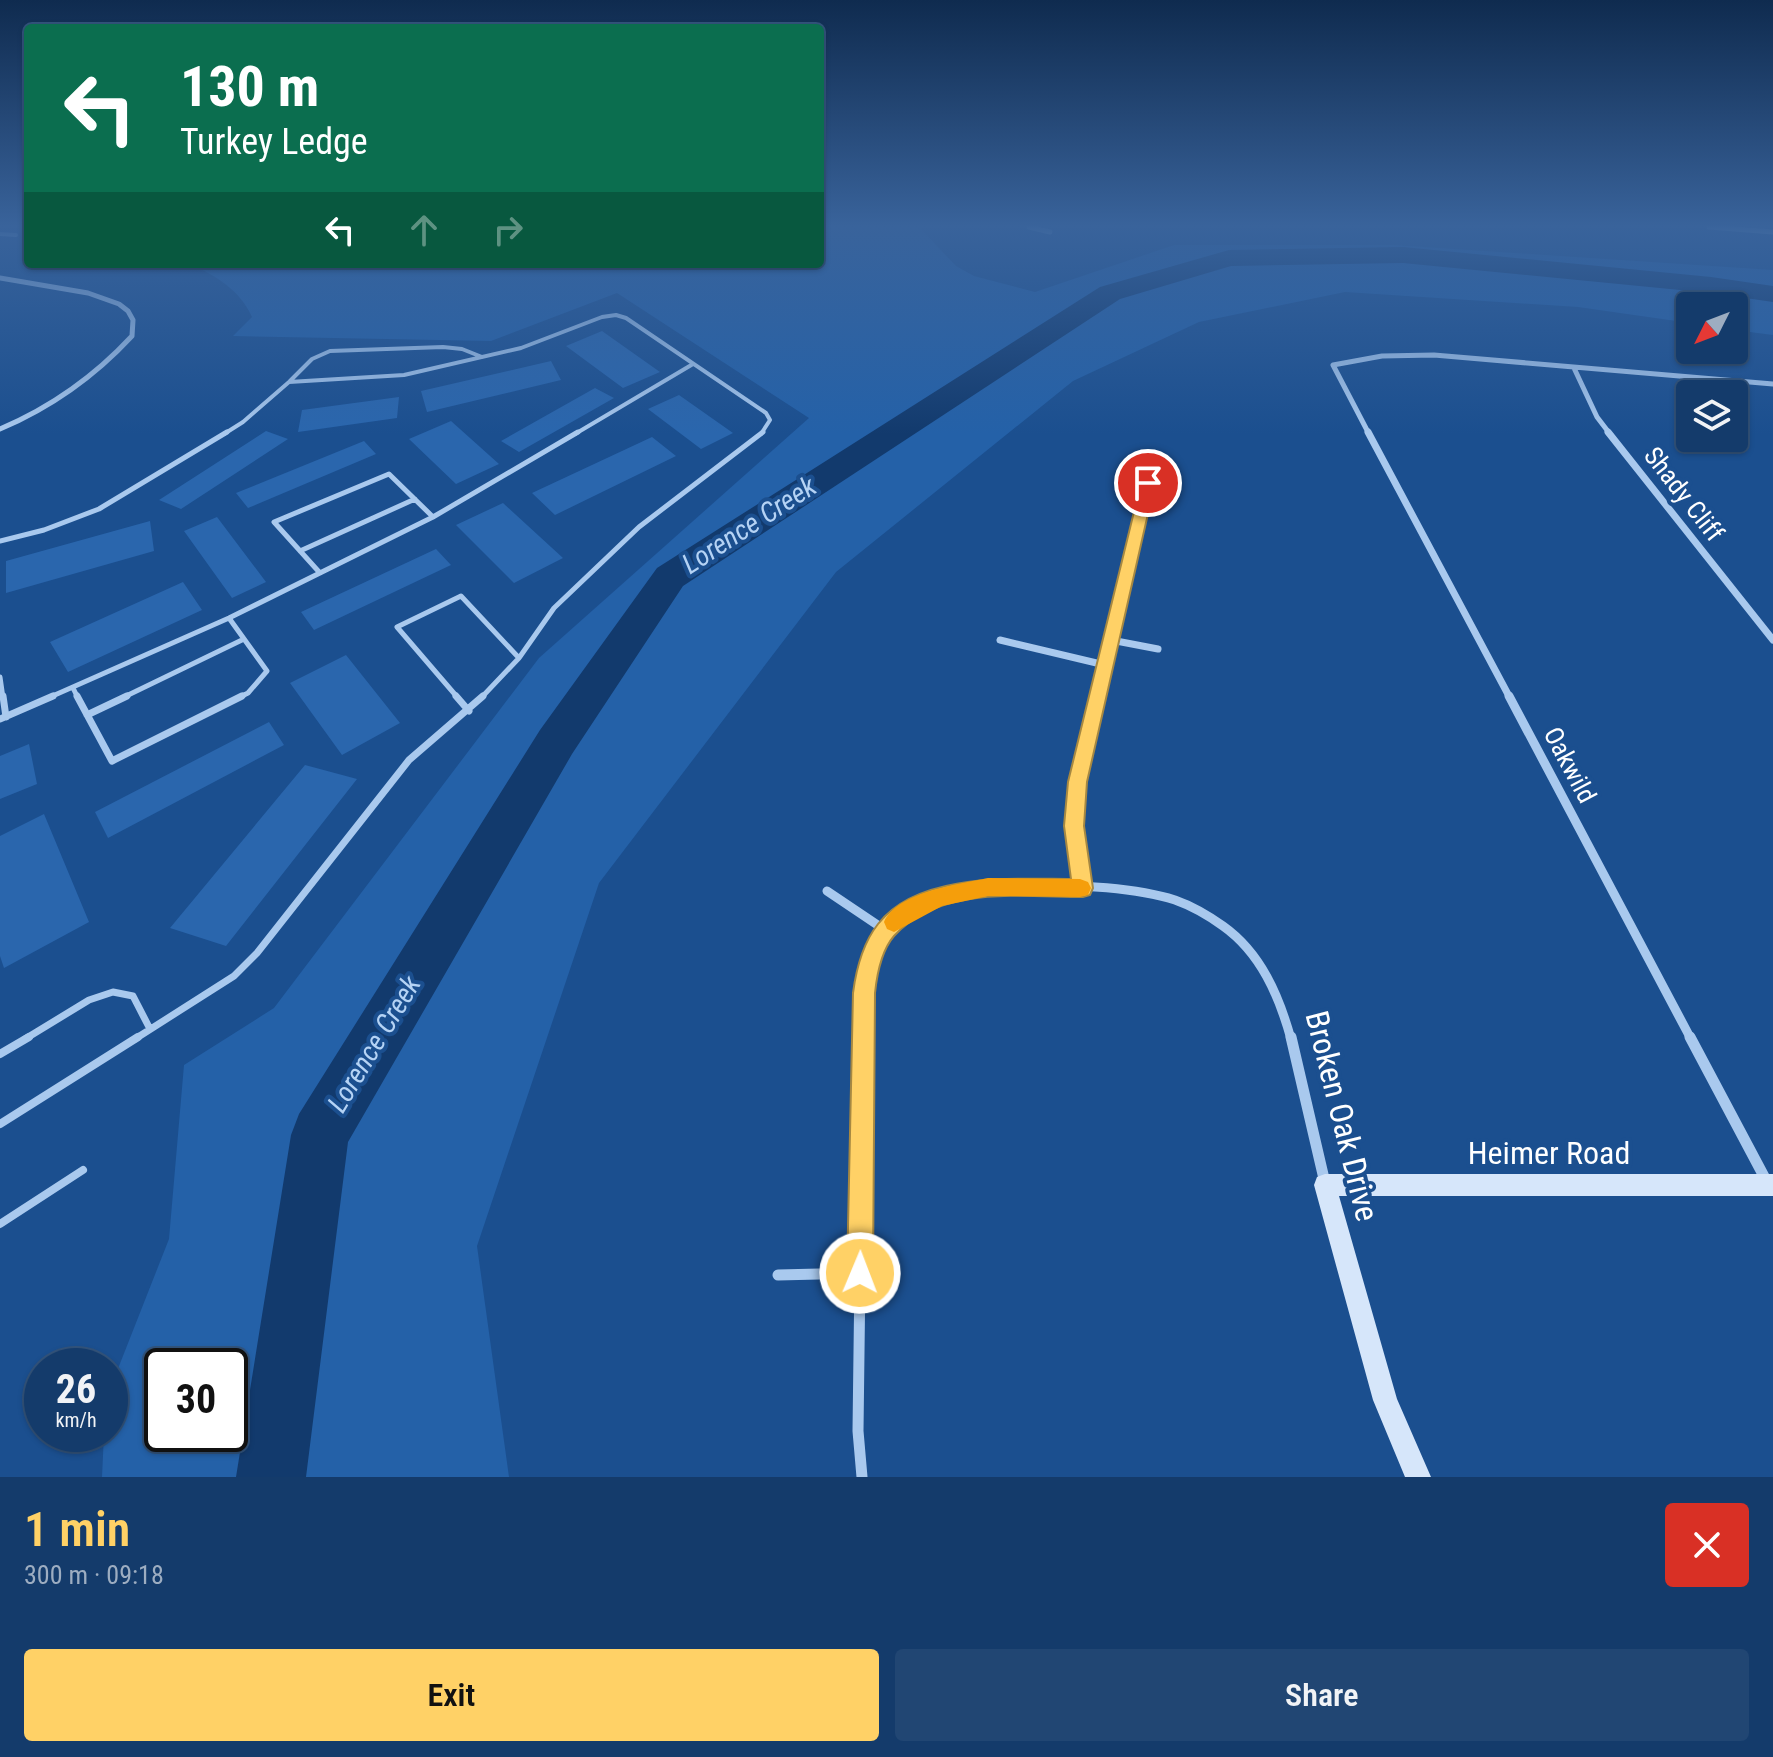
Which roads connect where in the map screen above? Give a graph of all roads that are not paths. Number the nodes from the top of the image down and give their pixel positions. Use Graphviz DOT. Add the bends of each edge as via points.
graph roads {
  1 [pos="92,296"];
  2 [pos="482,357"];
  3 [pos="693,364"];
  4 [pos="1574,368"];
  5 [pos="289,382"];
  6 [pos="1773,384"];
  7 [pos="0,429"];
  8 [pos="1148,483"];
  9 [pos="415,499"];
  10 [pos="433,517"];
  11 [pos="0,541"];
  12 [pos="300,551"];
  13 [pos="320,573"];
  14 [pos="229,618"];
  15 [pos="244,639"];
  16 [pos="1000,640"];
  17 [pos="1111,640"];
  18 [pos="1773,640"];
  19 [pos="1158,649"];
  20 [pos="519,658"];
  21 [pos="1105,665"];
  22 [pos="0,677"];
  23 [pos="73,688"];
  24 [pos="469,711"];
  25 [pos="87,715"];
  26 [pos="3,718"];
  27 [pos="1083,888"];
  28 [pos="827,891"];
  29 [pos="885,930"];
  30 [pos="150,1029"];
  31 [pos="0,1054"];
  32 [pos="0,1124"];
  33 [pos="83,1170"];
  34 [pos="1325,1185"];
  35 [pos="1770,1185"];
  36 [pos="0,1224"];
  37 [pos="860,1273"];
  38 [pos="778,1275"];
  39 [pos="862,1477"];
  40 [pos="1418,1477"];
  1 -- 7 [label="street" via="121,304 132,318 132,336 76,389"];
  2 -- 3 [label="lane" via="616,315"];
  2 -- 5 [label="lane" via="404,375"];
  2 -- 5 [label="lane" via="443,347 330,351 312,359"];
  3 -- 10 [label="lane"];
  3 -- 20 [label="lane" via="766,413 768,427 639,527 554,608"];
  4 -- 6 [label="street"];
  4 -- 18 [label="street, Shady Cliff" via="1597,417"];
  4 -- 35 [label="street, Oakwild" via="1422,354 1333,365"];
  5 -- 11 [label="lane" via="243,422 99,509"];
  8 -- 17 [label="street"];
  9 -- 10 [label="lane"];
  9 -- 12 [label="lane"];
  9 -- 12 [label="lane" via="389,474 274,522"];
  10 -- 13 [label="lane"];
  12 -- 13 [label="lane"];
  13 -- 14 [label="lane"];
  14 -- 15 [label="lane"];
  14 -- 23 [label="lane"];
  15 -- 25 [label="lane"];
  15 -- 25 [label="lane" via="267,671 248,693 112,761"];
  16 -- 21 [label="street"];
  17 -- 19 [label="street"];
  17 -- 21 [label="street"];
  20 -- 24 [label="lane"];
  20 -- 24 [label="lane" via="461,596 397,627"];
  21 -- 27 [label="street" via="1077,782 1074,826"];
  22 -- 26 [label="lane"];
  23 -- 25 [label="lane"];
  23 -- 26 [label="lane"];
  24 -- 30 [label="lane" via="409,760 234,976"];
  27 -- 29 [label="street, Broken Oak Drive" via="988,887 939,897"];
  27 -- 34 [label="street, Broken Oak Drive" via="1176,901 1214,919 1248,947 1273,983 1285,1016"];
  28 -- 29 [label="street"];
  29 -- 37 [label="street" via="868,966 864,993"];
  30 -- 31 [label="lane" via="133,996 113,992 89,1000"];
  30 -- 32 [label="lane"];
  33 -- 36 [label="lane"];
  34 -- 35 [label="street, Heimer Road"];
  34 -- 40 [label="street, Broken Oak Drive" via="1385,1400"];
  37 -- 38 [label="street"];
  37 -- 39 [label="street"];
}
